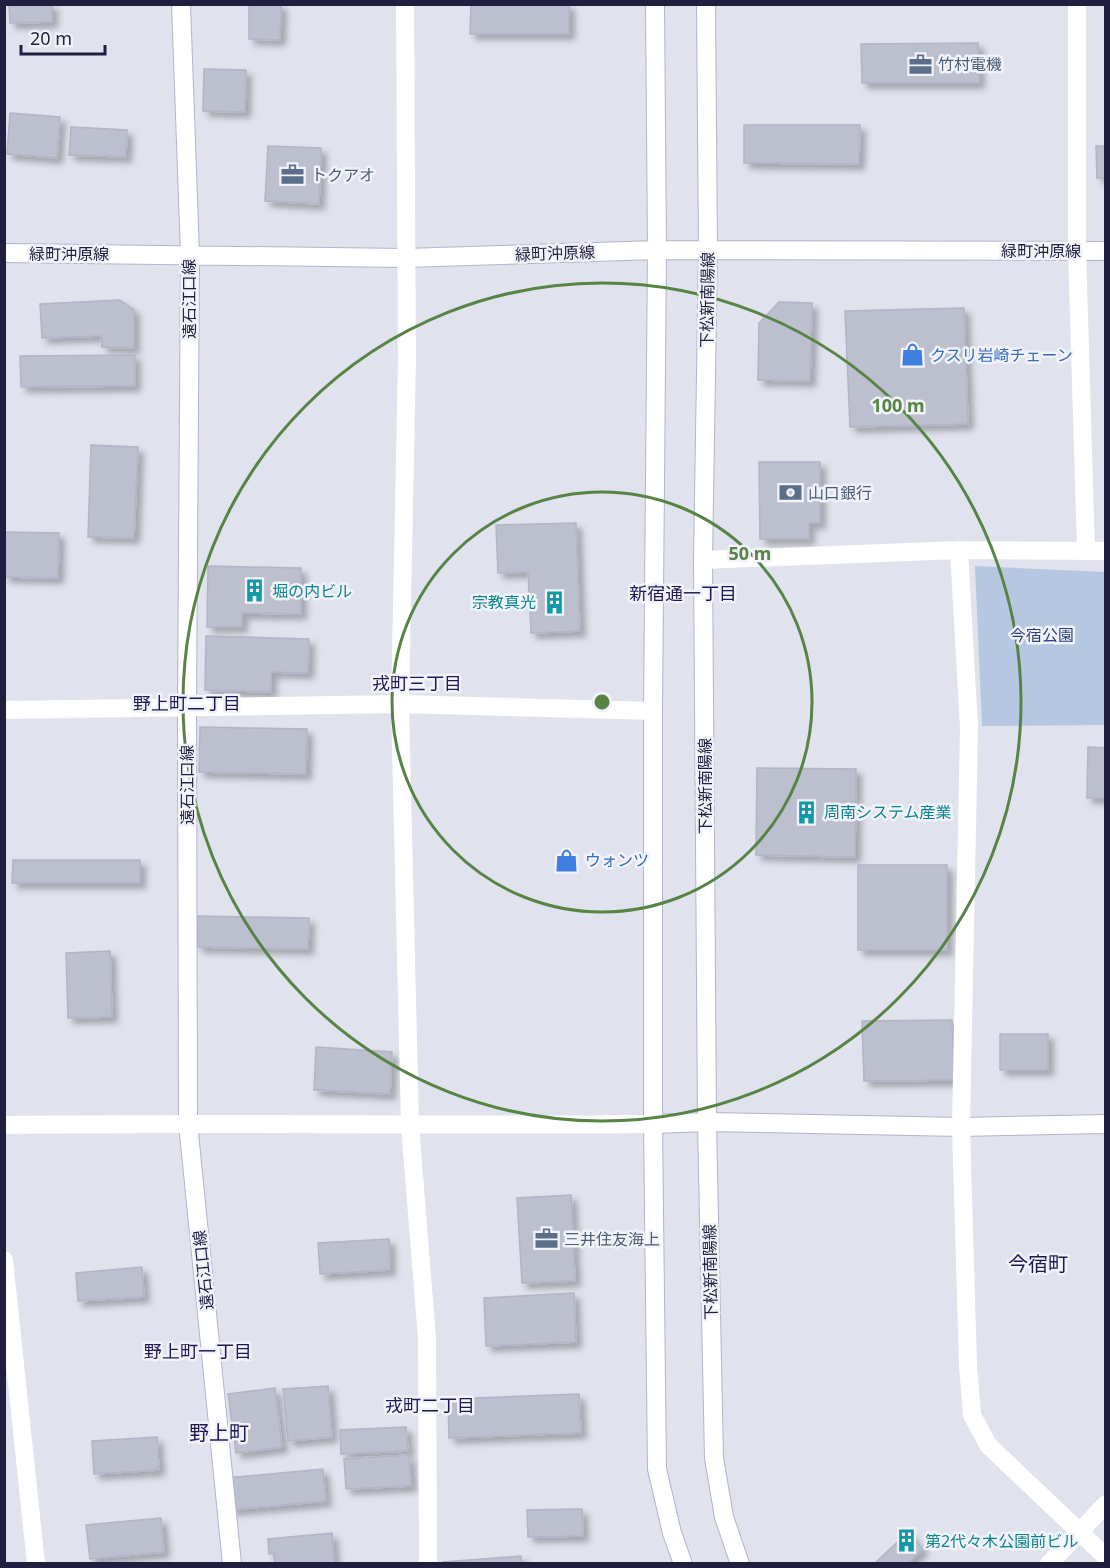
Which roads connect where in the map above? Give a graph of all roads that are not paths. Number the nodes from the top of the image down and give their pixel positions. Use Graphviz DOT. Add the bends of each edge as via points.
graph roads {
  1 [pos="181,4"];
  2 [pos="405,4"];
  3 [pos="655,4"];
  4 [pos="706,4"];
  5 [pos="1077,4"];
  6 [pos="657,250"];
  7 [pos="1077,250"];
  8 [pos="708,251"];
  9 [pos="1106,251"];
  10 [pos="4,253"];
  11 [pos="190,254"];
  12 [pos="405,258"];
  13 [pos="959,550"];
  14 [pos="1086,550"];
  15 [pos="1106,551"];
  16 [pos="703,560"];
  17 [pos="400,704"];
  18 [pos="187,707"];
  19 [pos="4,710"];
  20 [pos="653,711"];
  21 [pos="707,1122"];
  22 [pos="188,1123"];
  23 [pos="653,1124"];
  24 [pos="1106,1124"];
  25 [pos="4,1125"];
  26 [pos="410,1126"];
  27 [pos="961,1127"];
  28 [pos="4,1260"];
  29 [pos="1106,1504"];
  30 [pos="1079,1531"];
  31 [pos="1106,1557"];
  32 [pos="36,1563"];
  33 [pos="232,1563"];
  34 [pos="428,1563"];
  35 [pos="683,1563"];
  36 [pos="740,1563"];
  37 [pos="1049,1563"];
  1 -- 11 [label="street, 遠石江口線"];
  2 -- 12 [label="street"];
  3 -- 6 [label="street"];
  4 -- 8 [label="street, 下松新南陽線"];
  5 -- 7 [label="street"];
  6 -- 8 [label="street, 緑町沖原線"];
  6 -- 12 [label="street, 緑町沖原線"];
  6 -- 20 [label="street"];
  7 -- 8 [label="street, 緑町沖原線"];
  7 -- 9 [label="street, 緑町沖原線"];
  7 -- 14 [label="street"];
  8 -- 16 [label="street, 下松新南陽線"];
  10 -- 11 [label="street, 緑町沖原線"];
  11 -- 12 [label="street, 緑町沖原線"];
  11 -- 18 [label="street, 遠石江口線"];
  12 -- 17 [label="street" via="407,358"];
  13 -- 14 [label="street"];
  13 -- 16 [label="street"];
  13 -- 27 [label="street" via="969,728"];
  14 -- 15 [label="street"];
  16 -- 21 [label="street, 下松新南陽線"];
  17 -- 18 [label="street"];
  17 -- 20 [label="street"];
  17 -- 26 [label="street"];
  18 -- 19 [label="street"];
  18 -- 22 [label="street, 遠石江口線"];
  20 -- 23 [label="street"];
  21 -- 23 [label="street"];
  21 -- 27 [label="street"];
  21 -- 36 [label="street, 下松新南陽線" via="714,1458 724,1517"];
  22 -- 25 [label="street"];
  22 -- 26 [label="street"];
  22 -- 33 [label="street, 遠石江口線"];
  23 -- 26 [label="street"];
  23 -- 35 [label="street" via="657,1470"];
  24 -- 27 [label="street"];
  26 -- 34 [label="street" via="427,1338"];
  27 -- 30 [label="street" via="972,1415 988,1445"];
  28 -- 32 [label="street"];
  29 -- 30 [label="street"];
  30 -- 31 [label="street"];
  30 -- 37 [label="street"];
}
